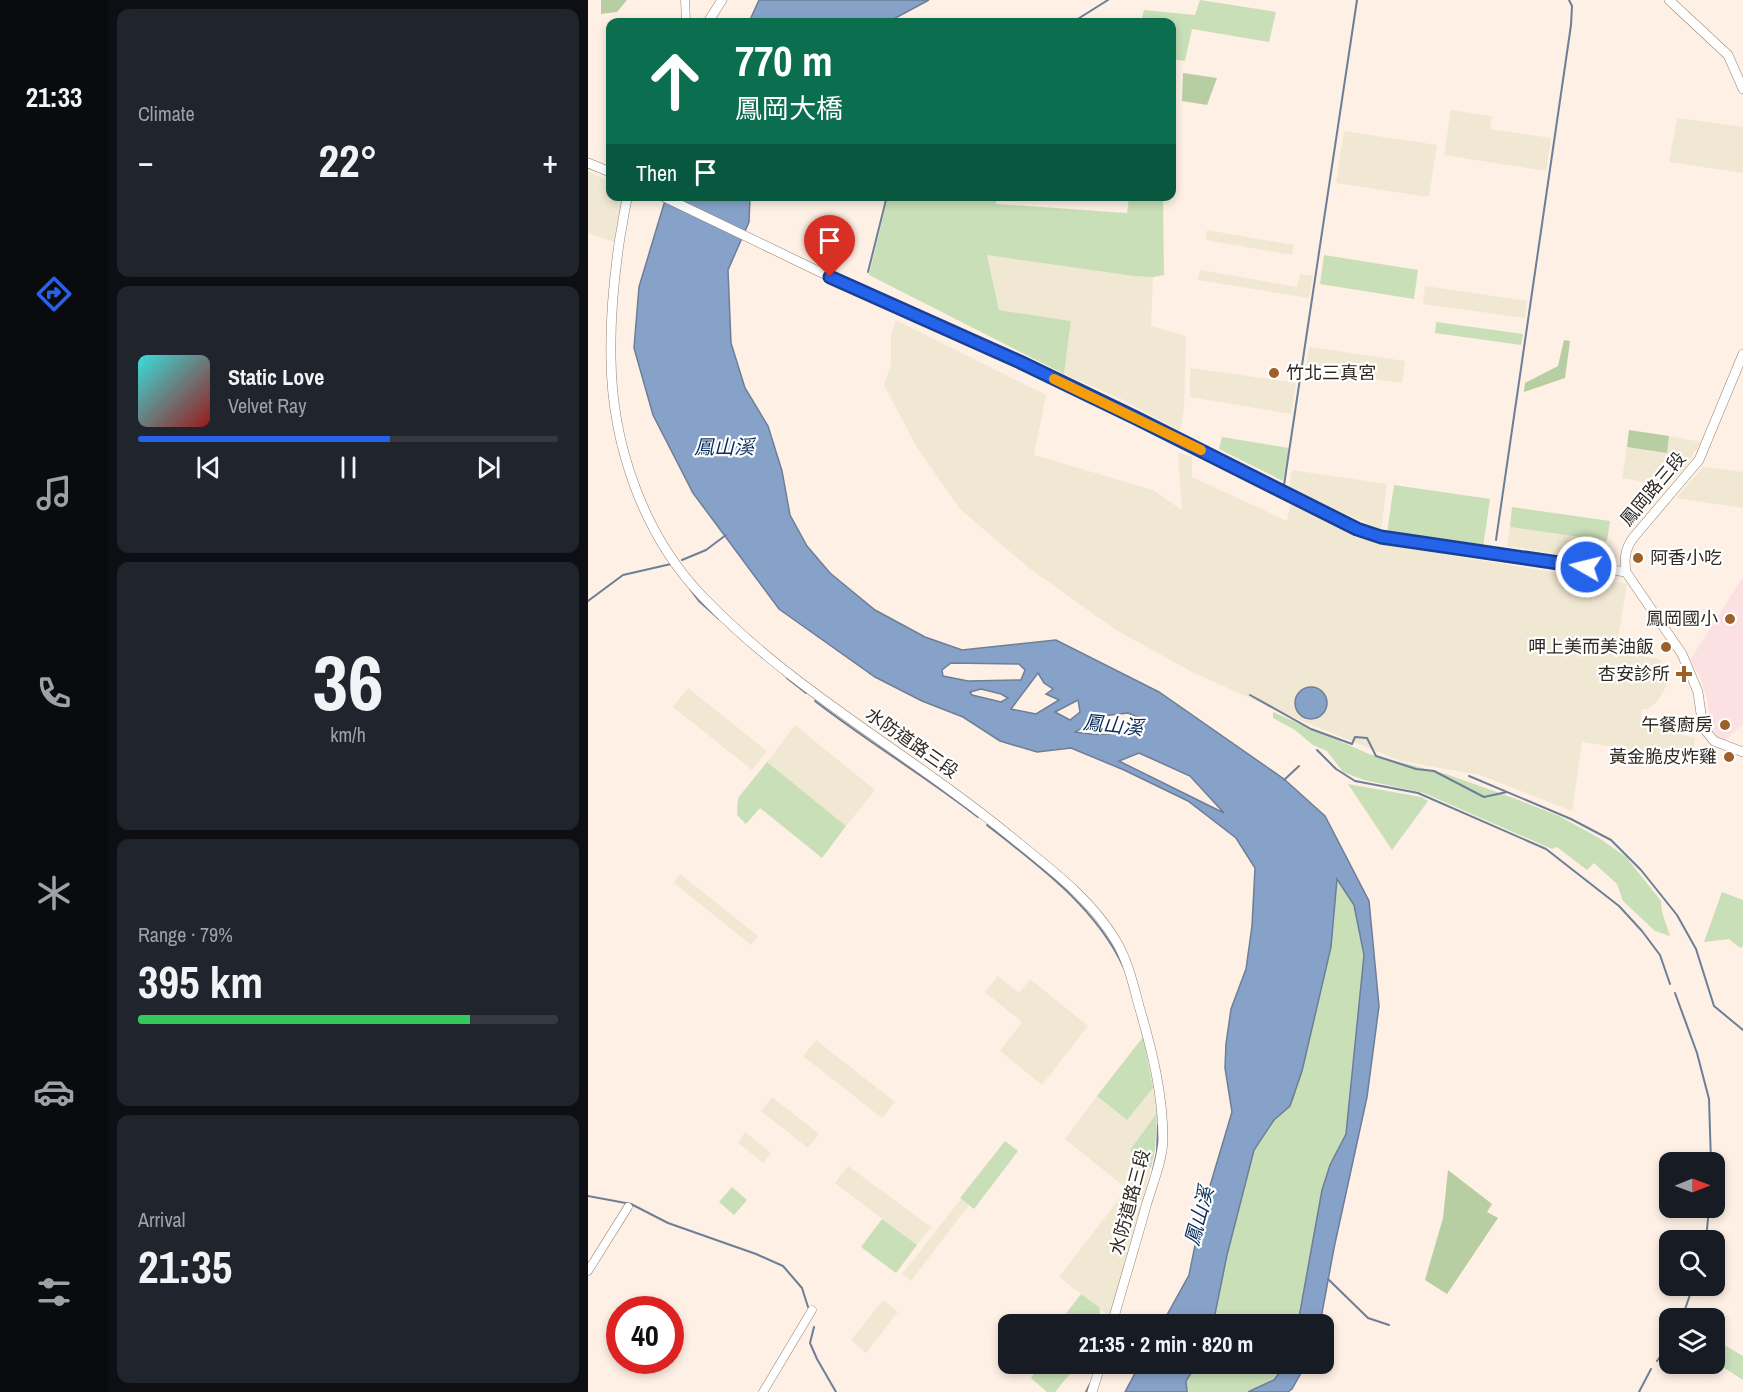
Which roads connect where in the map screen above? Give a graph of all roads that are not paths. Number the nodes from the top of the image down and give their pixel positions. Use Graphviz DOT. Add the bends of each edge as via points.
graph roads {
  1 [pos="685,0"];
  2 [pos="722,0"];
  3 [pos="1669,0"];
  4 [pos="686,18"];
  5 [pos="711,18"];
  6 [pos="1743,89"];
  7 [pos="588,163"];
  8 [pos="606,170"];
  9 [pos="627,201"];
  10 [pos="672,201"];
  11 [pos="1743,354"];
  12 [pos="1739,372"];
  13 [pos="1626,572"];
  14 [pos="1743,752"];
  15 [pos="628,1206"];
  16 [pos="588,1271"];
  17 [pos="812,1310"];
  18 [pos="1115,1314"];
  19 [pos="1098,1374"];
  20 [pos="763,1392"];
  21 [pos="1092,1392"];
  1 -- 4 [label="street"];
  2 -- 5 [label="street"];
  3 -- 6 [label="street" via="1728,55"];
  7 -- 8 [label="street"];
  9 -- 18 [label="street, 水防道路三段" via="612,305 613,400 621,443 639,499 667,551 701,595 748,639 813,693 986,816 1072,888 1116,941 1128,968 1153,1052 1163,1144"];
  10 -- 13 [label="street" via="872,297 1020,362 1357,529 1381,537"];
  11 -- 12 [label="street, 鳳岡路三段"];
  12 -- 13 [label="street, 鳳岡路三段" via="1699,460 1628,545"];
  13 -- 14 [label="street" via="1682,654 1698,692 1705,730 1713,741"];
  15 -- 16 [label="street"];
  17 -- 20 [label="street"];
  19 -- 21 [label="street"];
}
